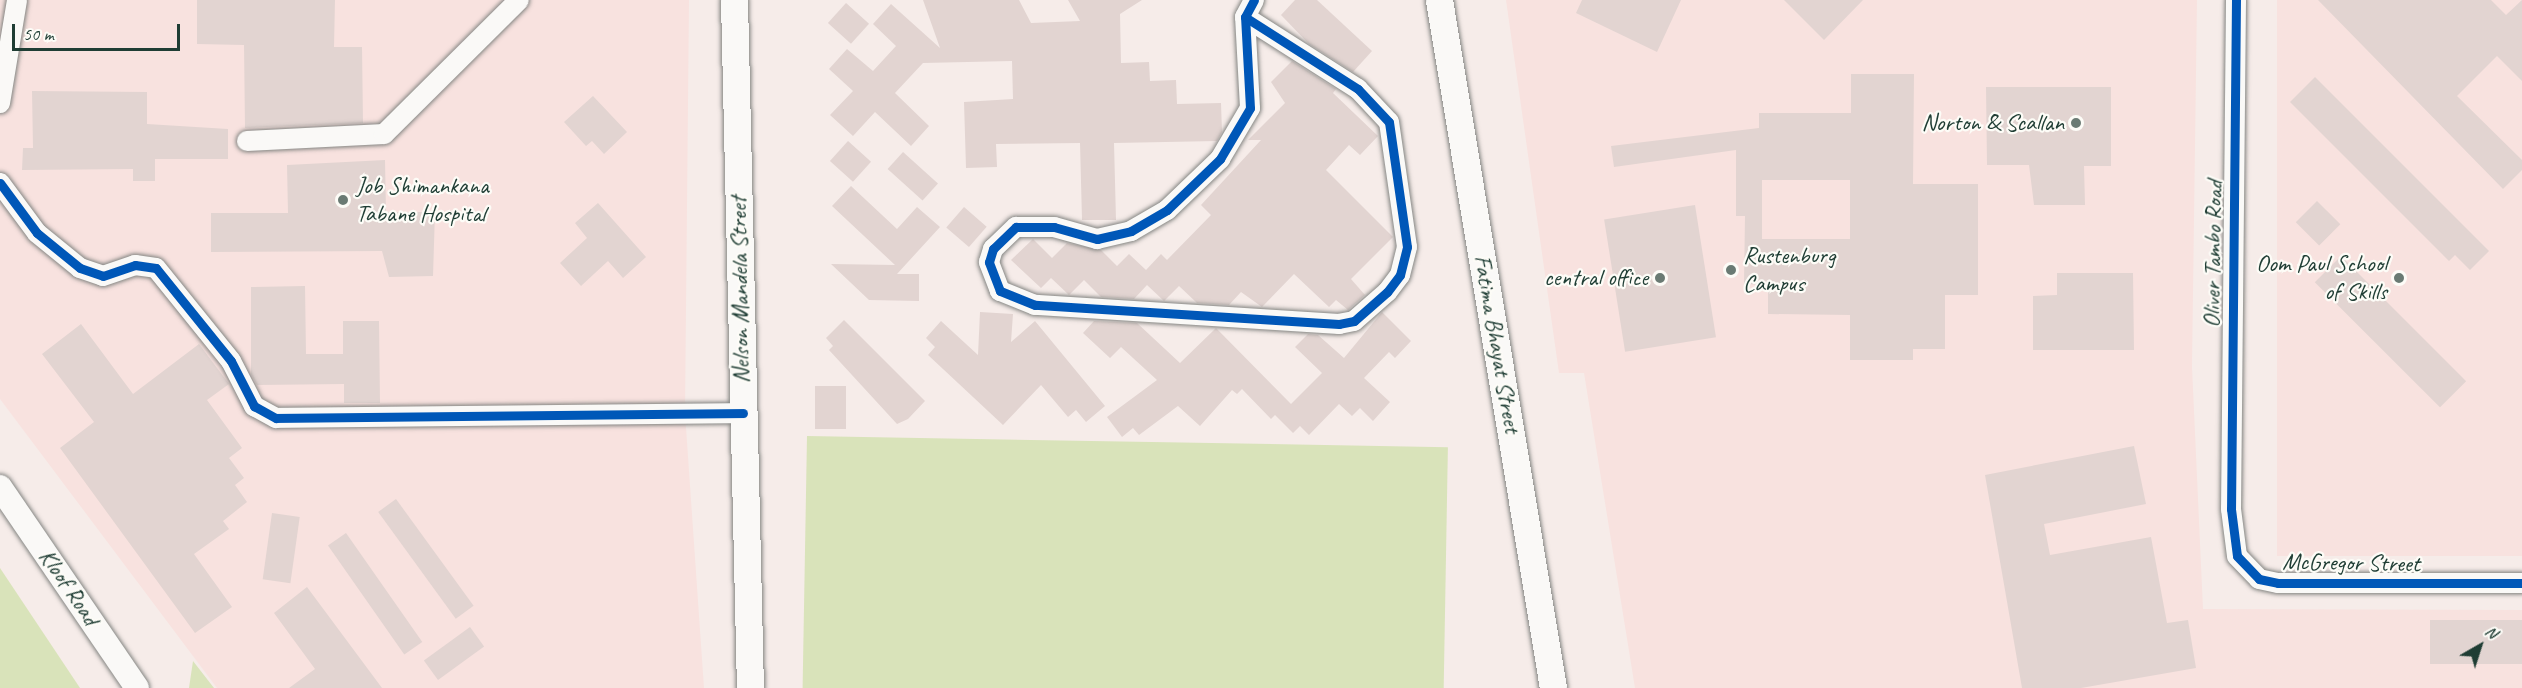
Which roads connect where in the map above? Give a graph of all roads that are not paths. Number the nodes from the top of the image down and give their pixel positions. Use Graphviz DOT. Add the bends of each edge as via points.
graph roads {
  1 [pos="17,0"];
  2 [pos="519,0"];
  3 [pos="734,0"];
  4 [pos="1439,0"];
  5 [pos="1458,0"];
  6 [pos="2236,0"];
  7 [pos="1249,9"];
  8 [pos="1451,62"];
  9 [pos="0,103"];
  10 [pos="247,141"];
  11 [pos="0,183"];
  12 [pos="742,413"];
  13 [pos="0,487"];
  14 [pos="2231,509"];
  15 [pos="2522,583"];
  16 [pos="137,688"];
  17 [pos="750,688"];
  18 [pos="1553,688"];
  1 -- 9 [label="street"];
  2 -- 10 [label="street" via="384,134"];
  3 -- 12 [label="main road, Nelson Mandela Street"];
  4 -- 8 [label="main road, Fatima Bhayat Street"];
  5 -- 8 [label="main road"];
  6 -- 14 [label="street, Oliver Tambo Road"];
  7 -- 7 [label="street" via="1250,108 1220,159 1167,210 1131,231 1097,240 1054,226 1016,227 993,249 989,262 1000,291 1035,305 1339,324 1354,321 1387,292 1400,275 1407,247 1389,122 1365,94"];
  8 -- 18 [label="main road, Fatima Bhayat Street"];
  11 -- 12 [label="street" via="37,233 80,268 103,276 135,265 156,268 231,361 254,406 276,418"];
  12 -- 17 [label="main road, Nelson Mandela Street"];
  13 -- 16 [label="street, Kloof Road"];
  14 -- 15 [label="street, McGregor Street" via="2237,556 2259,579"];
}
